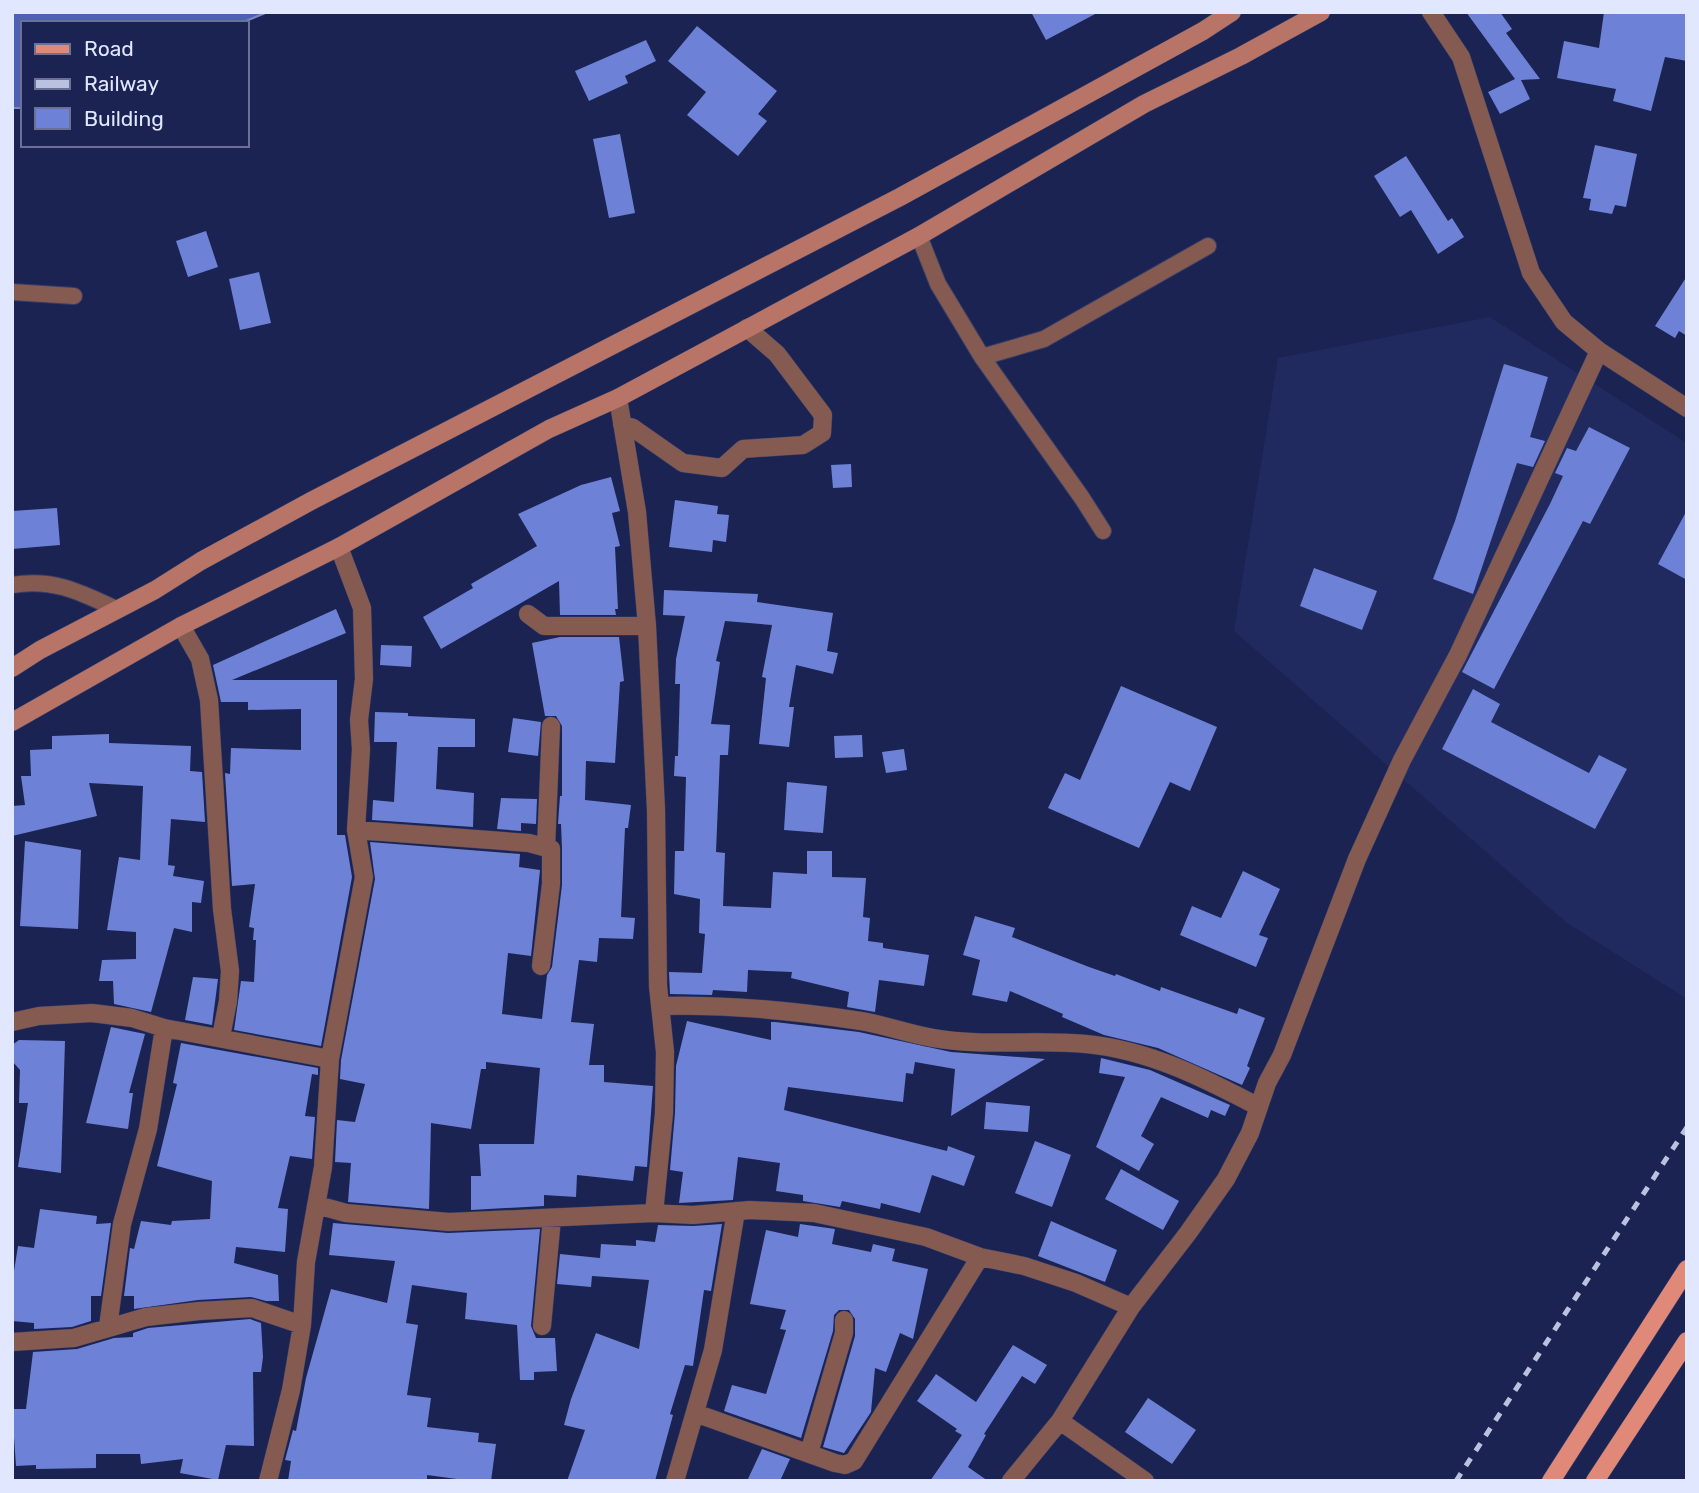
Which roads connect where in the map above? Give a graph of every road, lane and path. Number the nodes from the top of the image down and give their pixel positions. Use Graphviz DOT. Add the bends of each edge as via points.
graph roads {
  1 [pos="1232,12"];
  2 [pos="1321,12"];
  3 [pos="1431,12"];
  4 [pos="919,236"];
  5 [pos="1208,246"];
  6 [pos="12,292"];
  7 [pos="74,296"];
  8 [pos="747,328"];
  9 [pos="1599,351"];
  10 [pos="982,357"];
  11 [pos="618,398"];
  12 [pos="1687,408"];
  13 [pos="622,425"];
  14 [pos="1103,531"];
  15 [pos="339,547"];
  16 [pos="12,585"];
  17 [pos="116,609"];
  18 [pos="528,614"];
  19 [pos="181,626"];
  20 [pos="648,626"];
  21 [pos="12,668"];
  22 [pos="12,722"];
  23 [pos="551,726"];
  24 [pos="356,830"];
  25 [pos="546,848"];
  26 [pos="541,966"];
  27 [pos="660,1006"];
  28 [pos="12,1023"];
  29 [pos="164,1028"];
  30 [pos="221,1037"];
  31 [pos="330,1059"];
  32 [pos="1259,1107"];
  33 [pos="317,1205"];
  34 [pos="736,1211"];
  35 [pos="654,1213"];
  36 [pos="552,1218"];
  37 [pos="980,1257"];
  38 [pos="1687,1269"];
  39 [pos="1131,1307"];
  40 [pos="844,1320"];
  41 [pos="302,1325"];
  42 [pos="542,1326"];
  43 [pos="108,1327"];
  44 [pos="1687,1340"];
  45 [pos="12,1342"];
  46 [pos="695,1413"];
  47 [pos="1060,1421"];
  48 [pos="809,1453"];
  49 [pos="268,1481"];
  50 [pos="675,1481"];
  51 [pos="1011,1481"];
  52 [pos="1145,1481"];
  53 [pos="1551,1481"];
  54 [pos="1595,1481"];
  1 -- 17 [label="main road" via="900,197 313,499"];
  2 -- 4 [label="main road" via="1144,104"];
  3 -- 9 [label="street" via="1461,57 1531,273 1564,322"];
  4 -- 8 [label="main road"];
  4 -- 10 [label="lane" via="938,284"];
  5 -- 10 [label="lane" via="1044,339"];
  6 -- 7 [label="lane"];
  8 -- 11 [label="main road"];
  8 -- 13 [label="street" via="777,354 823,415 822,433 803,446 743,449 722,468 683,463"];
  9 -- 12 [label="street"];
  9 -- 32 [label="street" via="1357,859"];
  10 -- 14 [label="lane"];
  11 -- 13 [label="street"];
  11 -- 15 [label="main road" via="549,429"];
  13 -- 20 [label="street" via="637,512"];
  15 -- 19 [label="main road"];
  15 -- 24 [label="street" via="362,608 364,679"];
  16 -- 17 [label="lane" via="32,582 69,587"];
  17 -- 21 [label="main road"];
  18 -- 20 [label="street" via="544,626"];
  19 -- 22 [label="main road"];
  19 -- 30 [label="street" via="200,659 208,700 230,971"];
  20 -- 27 [label="street"];
  23 -- 25 [label="street"];
  24 -- 25 [label="street"];
  24 -- 31 [label="street" via="364,877"];
  25 -- 26 [label="street" via="551,849 551,884"];
  27 -- 32 [label="street" via="748,1009 860,1021 932,1038 984,1043 1127,1049 1211,1082"];
  27 -- 35 [label="street" via="666,1052"];
  28 -- 29 [label="street" via="39,1016 92,1013"];
  29 -- 30 [label="street"];
  29 -- 43 [label="street" via="148,1129 120,1236"];
  30 -- 31 [label="street"];
  31 -- 33 [label="street"];
  32 -- 39 [label="street" via="1226,1179"];
  33 -- 36 [label="street" via="346,1213 449,1222"];
  33 -- 41 [label="street" via="306,1262"];
  34 -- 35 [label="street"];
  34 -- 37 [label="street" via="814,1213 926,1237"];
  34 -- 46 [label="street" via="713,1350"];
  35 -- 36 [label="street"];
  36 -- 42 [label="street"];
  37 -- 39 [label="street" via="1076,1283"];
  37 -- 48 [label="street" via="853,1461 845,1465"];
  38 -- 53 [label="main road"];
  39 -- 47 [label="street"];
  40 -- 48 [label="street"];
  41 -- 43 [label="street" via="252,1308 146,1317"];
  41 -- 49 [label="street"];
  43 -- 45 [label="street" via="74,1338"];
  44 -- 54 [label="main road"];
  46 -- 48 [label="street"];
  46 -- 50 [label="street"];
  47 -- 51 [label="street"];
  47 -- 52 [label="street"];
}
